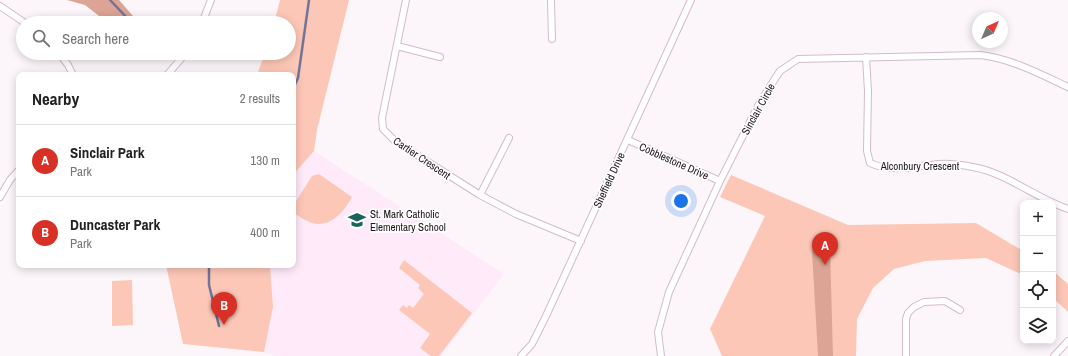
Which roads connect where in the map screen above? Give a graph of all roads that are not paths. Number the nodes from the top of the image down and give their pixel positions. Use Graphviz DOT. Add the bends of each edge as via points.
graph roads {
  1 [pos="211,0"];
  2 [pos="406,0"];
  3 [pos="551,0"];
  4 [pos="691,0"];
  5 [pos="0,6"];
  6 [pos="205,16"];
  7 [pos="16,17"];
  8 [pos="552,39"];
  9 [pos="397,46"];
  10 [pos="440,57"];
  11 [pos="866,57"];
  12 [pos="64,60"];
  13 [pos="180,60"];
  14 [pos="72,72"];
  15 [pos="170,72"];
  16 [pos="1068,87"];
  17 [pos="509,138"];
  18 [pos="628,140"];
  19 [pos="16,173"];
  20 [pos="720,182"];
  21 [pos="480,195"];
  22 [pos="0,197"];
  23 [pos="1068,209"];
  24 [pos="581,241"];
  25 [pos="960,310"];
  26 [pos="1068,341"];
  27 [pos="521,356"];
  28 [pos="661,356"];
  29 [pos="906,356"];
  30 [pos="1054,356"];
  1 -- 6 [label="street"];
  2 -- 9 [label="street, Cartier Crescent"];
  3 -- 8 [label="street"];
  4 -- 18 [label="street, Sheffield Drive"];
  5 -- 7 [label="street"];
  9 -- 10 [label="street"];
  9 -- 21 [label="street, Cartier Crescent" via="382,118 383,129 395,141"];
  11 -- 16 [label="street, Sinclair Circle" via="998,57"];
  11 -- 20 [label="street, Sinclair Circle" via="798,59 780,71 760,102"];
  11 -- 23 [label="street, Alconbury Crescent" via="867,151 870,163 879,168 941,164 973,167 994,173"];
  12 -- 14 [label="street"];
  13 -- 15 [label="street"];
  17 -- 21 [label="street"];
  18 -- 20 [label="street, Cobblestone Drive"];
  18 -- 24 [label="street, Sheffield Drive"];
  19 -- 22 [label="street"];
  20 -- 28 [label="street, Sinclair Circle" via="669,292 658,332"];
  21 -- 24 [label="street, Cartier Crescent" via="516,214"];
  24 -- 27 [label="street, Sheffield Drive" via="543,323 532,344"];
  25 -- 29 [label="street" via="945,301 924,302 914,307 906,319"];
  26 -- 30 [label="street"];
}
